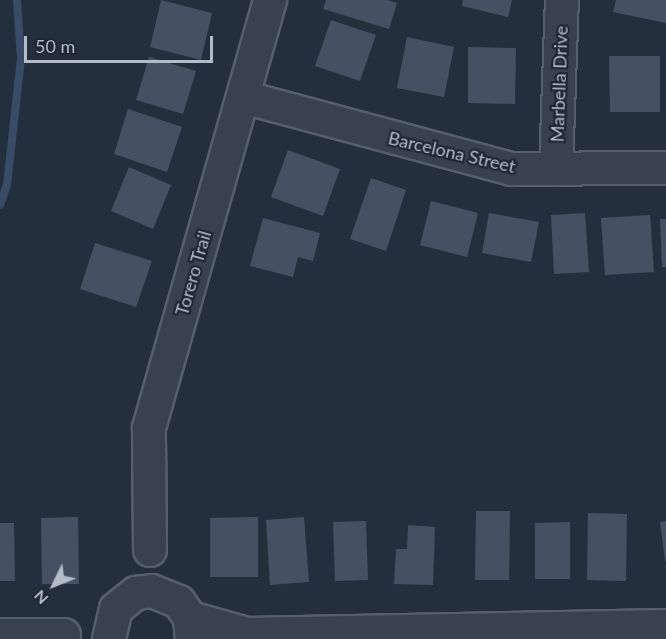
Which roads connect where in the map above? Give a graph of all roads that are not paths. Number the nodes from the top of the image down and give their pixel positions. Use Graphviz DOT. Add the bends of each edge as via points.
graph roads {
  1 [pos="270,0"];
  2 [pos="562,0"];
  3 [pos="243,97"];
  4 [pos="666,168"];
  5 [pos="556,169"];
  6 [pos="149,593"];
  7 [pos="666,626"];
  8 [pos="111,627"];
  9 [pos="191,628"];
  10 [pos="0,635"];
  11 [pos="70,637"];
  12 [pos="240,637"];
  1 -- 3 [label="street, Torero Trail"];
  2 -- 5 [label="street, Marbella Drive"];
  3 -- 5 [label="street, Barcelona Street" via="511,169"];
  3 -- 6 [label="street, Torero Trail" via="149,428"];
  4 -- 5 [label="street, Barcelona Street"];
  6 -- 8 [label="street"];
  6 -- 9 [label="street" via="179,602"];
  7 -- 12 [label="street"];
  8 -- 11 [label="street"];
  9 -- 12 [label="street"];
  10 -- 11 [label="street"];
}
